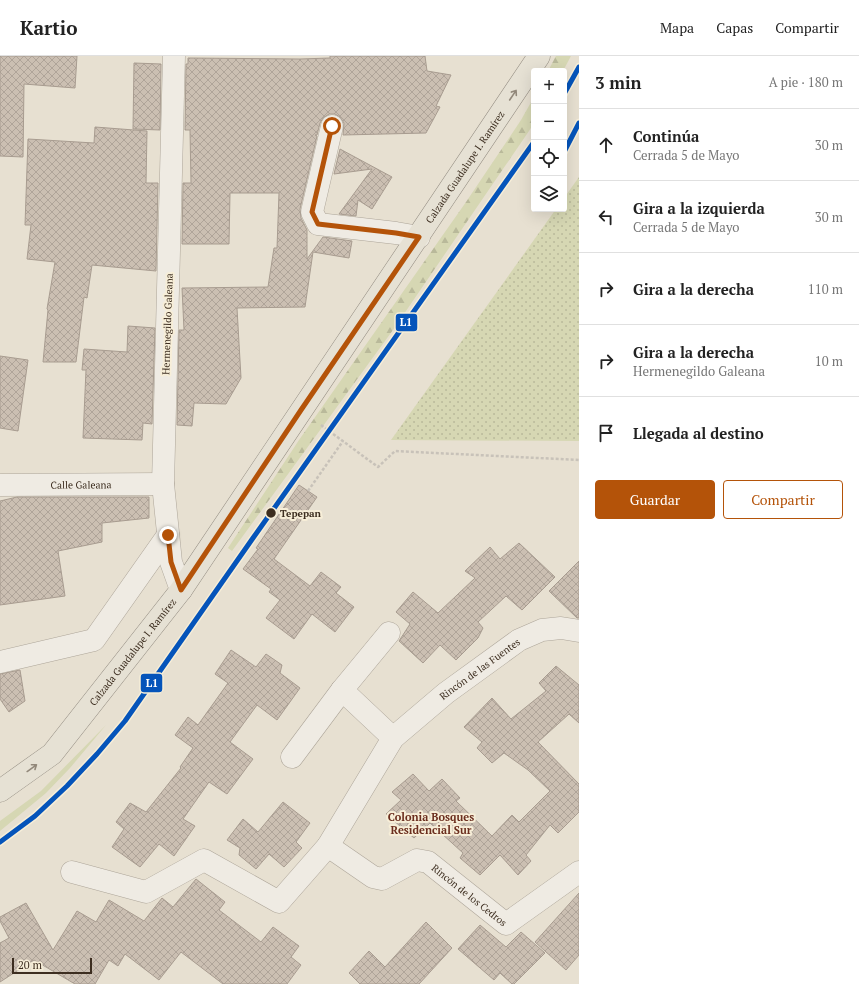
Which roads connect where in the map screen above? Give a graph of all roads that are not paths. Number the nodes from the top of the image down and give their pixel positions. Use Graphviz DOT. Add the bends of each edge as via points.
graph roads {
  1 [pos="174,56"];
  2 [pos="539,56"];
  3 [pos="332,126"];
  4 [pos="419,237"];
  5 [pos="163,484"];
  6 [pos="0,485"];
  7 [pos="168,535"];
  8 [pos="181,590"];
  9 [pos="579,631"];
  10 [pos="389,633"];
  11 [pos="0,662"];
  12 [pos="342,690"];
  13 [pos="393,738"];
  14 [pos="292,757"];
  15 [pos="0,791"];
  16 [pos="328,846"];
  17 [pos="72,872"];
  18 [pos="579,872"];
  1 -- 5 [label="street, Hermenegildo Galeana"];
  4 -- 2 [label="main road, Calzada Guadalupe I. Ramírez, one-way"];
  3 -- 4 [label="street" via="312,212 318,224"];
  4 -- 8 [label="main road, Calzada Guadalupe I. Ramírez"];
  5 -- 6 [label="street, Calle Galeana"];
  5 -- 7 [label="street, Hermenegildo Galeana"];
  7 -- 8 [label="street, Hermenegildo Galeana" via="171,562"];
  7 -- 11 [label="street" via="94,640"];
  15 -- 8 [label="main road, Calzada Guadalupe I. Ramírez, one-way" via="52,754"];
  9 -- 13 [label="street, Rincón de las Fuentes" via="561,628 542,630 520,640 446,693"];
  10 -- 12 [label="street"];
  12 -- 13 [label="street"];
  12 -- 14 [label="street"];
  13 -- 16 [label="street, Rincón de las Fuentes"];
  16 -- 17 [label="street" via="279,902 204,860 146,892"];
  16 -- 18 [label="street, Rincón de los Cedros" via="373,877 382,878 417,860 428,862 506,924"];
}
